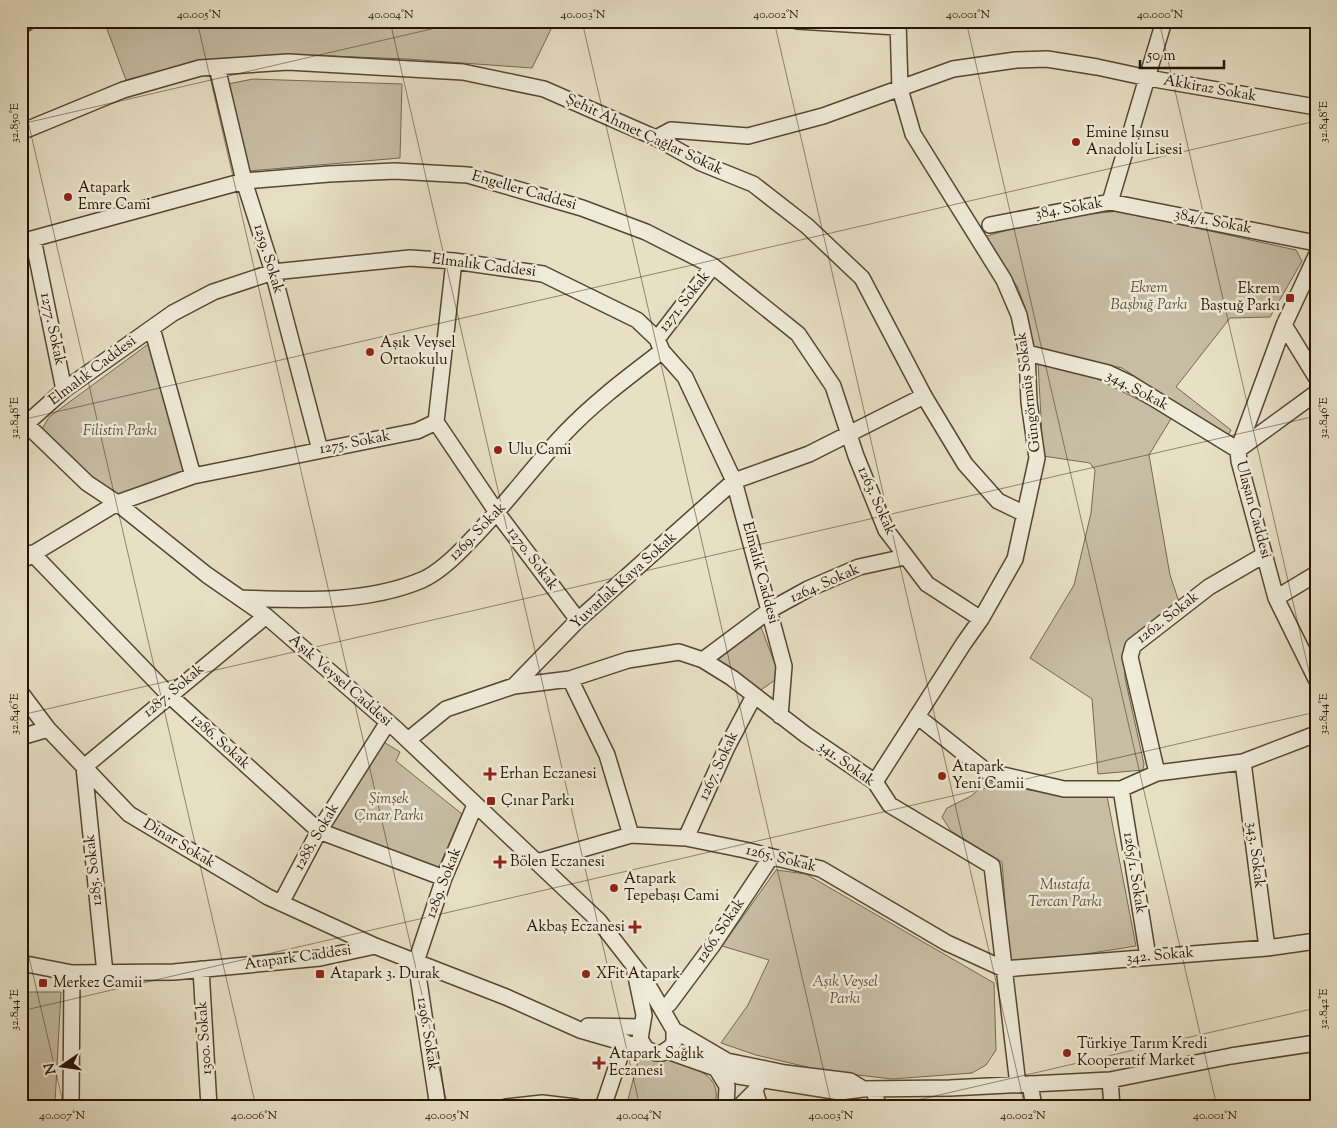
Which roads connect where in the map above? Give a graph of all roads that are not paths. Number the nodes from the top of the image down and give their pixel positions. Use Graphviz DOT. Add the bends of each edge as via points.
graph roads {
  1 [pos="29,21"];
  2 [pos="797,21"];
  3 [pos="1164,21"];
  4 [pos="898,24"];
  5 [pos="21,26"];
  6 [pos="217,67"];
  7 [pos="1148,78"];
  8 [pos="900,90"];
  9 [pos="1316,107"];
  10 [pos="21,132"];
  11 [pos="656,138"];
  12 [pos="244,181"];
  13 [pos="1110,202"];
  14 [pos="990,226"];
  15 [pos="27,241"];
  16 [pos="1316,243"];
  17 [pos="1316,256"];
  18 [pos="454,261"];
  19 [pos="713,266"];
  20 [pos="273,272"];
  21 [pos="1284,325"];
  22 [pos="152,328"];
  23 [pos="659,345"];
  24 [pos="1027,353"];
  25 [pos="1316,378"];
  26 [pos="64,390"];
  27 [pos="1316,393"];
  28 [pos="924,396"];
  29 [pos="436,422"];
  30 [pos="24,424"];
  31 [pos="848,432"];
  32 [pos="320,450"];
  33 [pos="1238,450"];
  34 [pos="194,476"];
  35 [pos="734,481"];
  36 [pos="117,504"];
  37 [pos="498,514"];
  38 [pos="1025,514"];
  39 [pos="1264,554"];
  40 [pos="27,557"];
  41 [pos="905,557"];
  42 [pos="1316,574"];
  43 [pos="240,598"];
  44 [pos="1276,598"];
  45 [pos="770,610"];
  46 [pos="266,616"];
  47 [pos="578,620"];
  48 [pos="981,620"];
  49 [pos="703,660"];
  50 [pos="570,679"];
  51 [pos="1316,679"];
  52 [pos="514,686"];
  53 [pos="21,693"];
  54 [pos="169,696"];
  55 [pos="754,696"];
  56 [pos="780,716"];
  57 [pos="917,716"];
  58 [pos="388,722"];
  59 [pos="48,729"];
  60 [pos="1316,734"];
  61 [pos="21,737"];
  62 [pos="408,740"];
  63 [pos="1243,762"];
  64 [pos="84,766"];
  65 [pos="1157,773"];
  66 [pos="875,782"];
  67 [pos="1121,789"];
  68 [pos="475,805"];
  69 [pos="319,831"];
  70 [pos="631,835"];
  71 [pos="686,838"];
  72 [pos="771,856"];
  73 [pos="538,862"];
  74 [pos="444,878"];
  75 [pos="281,903"];
  76 [pos="1316,941"];
  77 [pos="375,946"];
  78 [pos="1267,948"];
  79 [pos="1148,957"];
  80 [pos="416,962"];
  81 [pos="21,963"];
  82 [pos="634,967"];
  83 [pos="201,969"];
  84 [pos="1004,969"];
  85 [pos="105,973"];
  86 [pos="72,974"];
  87 [pos="669,1004"];
  88 [pos="562,1020"];
  89 [pos="671,1026"];
  90 [pos="642,1027"];
  91 [pos="625,1042"];
  92 [pos="646,1049"];
  93 [pos="1314,1049"];
  94 [pos="667,1051"];
  95 [pos="716,1068"];
  96 [pos="1110,1080"];
  97 [pos="1024,1084"];
  98 [pos="757,1086"];
  99 [pos="868,1089"];
  100 [pos="71,1107"];
  101 [pos="209,1107"];
  102 [pos="438,1107"];
  103 [pos="506,1107"];
  104 [pos="576,1107"];
  105 [pos="603,1107"];
  106 [pos="726,1107"];
  107 [pos="739,1107"];
  108 [pos="760,1107"];
  109 [pos="878,1107"];
  110 [pos="1034,1107"];
  111 [pos="1112,1107"];
  1 -- 5 [label="street"];
  2 -- 4 [label="street"];
  3 -- 7 [label="street, 384. Sokak"];
  4 -- 8 [label="street, Güngörmüş Sokak"];
  6 -- 10 [label="street, Şehit Ahmet Çağlar Sokak" via="200,68 123,90"];
  6 -- 11 [label="street, Şehit Ahmet Çağlar Sokak" via="288,62 463,72 544,89"];
  6 -- 12 [label="street, 1259. Sokak"];
  7 -- 8 [label="street, Akkiraz Sokak" via="1055,60 1016,60 953,69"];
  7 -- 9 [label="street, Akkiraz Sokak"];
  7 -- 13 [label="street, 384. Sokak"];
  8 -- 11 [label="street, Akkiraz Sokak" via="748,136 671,130"];
  8 -- 24 [label="street, Güngörmüş Sokak" via="912,134 1004,280 1019,315"];
  11 -- 28 [label="street, Şehit Ahmet Çağlar Sokak" via="701,163 753,184 807,226 862,278"];
  12 -- 15 [label="street, Engeller Caddesi"];
  12 -- 19 [label="street, Engeller Caddesi" via="376,172 468,175 591,211 646,232"];
  12 -- 20 [label="street, 1259. Sokak"];
  13 -- 14 [label="street, 384. Sokak"];
  13 -- 16 [label="street, 384/1. Sokak"];
  15 -- 26 [label="street, 1277. Sokak"];
  17 -- 21 [label="street, Ulaşan Caddesi"];
  18 -- 20 [label="street, Elmalık Caddesi" via="410,258"];
  18 -- 23 [label="street, Elmalık Caddesi" via="543,274 637,320"];
  18 -- 29 [label="street"];
  19 -- 23 [label="street, 1271. Sokak"];
  19 -- 31 [label="street, Engeller Caddesi" via="798,334 833,386"];
  20 -- 22 [label="street, Elmalık Caddesi" via="214,292 173,312"];
  20 -- 32 [label="street, 1259. Sokak"];
  21 -- 25 [label="street"];
  21 -- 33 [label="street, Ulaşan Caddesi"];
  22 -- 26 [label="street, Elmalık Caddesi"];
  22 -- 34 [label="street"];
  23 -- 35 [label="street, Elmalık Caddesi" via="685,377"];
  23 -- 37 [label="street, 1269. Sokak" via="564,434"];
  24 -- 33 [label="street, 344. Sokak" via="1108,373"];
  24 -- 38 [label="street, Güngörmüş Sokak" via="1029,402 1037,458"];
  26 -- 30 [label="street, Elmalık Caddesi"];
  27 -- 33 [label="street"];
  28 -- 31 [label="street, Yuvarlak Kaya Sokak"];
  28 -- 38 [label="street, Şehit Ahmet Çağlar Sokak" via="964,464 998,501"];
  29 -- 32 [label="street, 1275. Sokak" via="416,431"];
  29 -- 37 [label="street, 1270. Sokak"];
  30 -- 36 [label="street, Aşık Veysel Caddesi" via="87,482"];
  31 -- 35 [label="street, Yuvarlak Kaya Sokak" via="809,454"];
  31 -- 41 [label="street, 1263. Sokak" via="886,530"];
  32 -- 34 [label="street, 1275. Sokak"];
  33 -- 39 [label="street, Ulaşan Caddesi"];
  34 -- 36 [label="street, 1275. Sokak"];
  35 -- 45 [label="street, Elmalık Caddesi"];
  35 -- 47 [label="street, Yuvarlak Kaya Sokak"];
  36 -- 40 [label="street, 1275. Sokak"];
  36 -- 43 [label="street, Aşık Veysel Caddesi"];
  37 -- 43 [label="street, 1269. Sokak" via="451,560 424,579 387,592 356,597"];
  37 -- 47 [label="street, 1270. Sokak"];
  38 -- 48 [label="street, Güngörmüş Sokak" via="1015,559"];
  39 -- 44 [label="street, Ulaşan Caddesi"];
  39 -- 65 [label="street, 1262. Sokak" via="1209,587 1133,646 1130,657"];
  40 -- 54 [label="street, 1286. Sokak"];
  41 -- 45 [label="street, 1264. Sokak" via="859,567"];
  41 -- 48 [label="street, 1263. Sokak" via="927,584"];
  42 -- 44 [label="street"];
  43 -- 46 [label="street, Aşık Veysel Caddesi"];
  44 -- 51 [label="street, Ulaşan Caddesi"];
  45 -- 49 [label="street, 1264. Sokak"];
  45 -- 56 [label="street, Elmalık Caddesi" via="784,666"];
  46 -- 54 [label="street, 1287. Sokak"];
  46 -- 58 [label="street, Aşık Veysel Caddesi"];
  47 -- 52 [label="street, Yuvarlak Kaya Sokak"];
  48 -- 57 [label="street, Güngörmüş Sokak"];
  49 -- 50 [label="street, 341. Sokak" via="680,652 628,660"];
  49 -- 55 [label="street, 341. Sokak"];
  50 -- 52 [label="street, 341. Sokak"];
  50 -- 70 [label="street" via="607,755"];
  52 -- 62 [label="street, Yuvarlak Kaya Sokak" via="446,709"];
  53 -- 59 [label="street, Dinar Sokak"];
  54 -- 64 [label="street, 1287. Sokak"];
  54 -- 69 [label="street, 1286. Sokak"];
  55 -- 56 [label="street, 341. Sokak"];
  55 -- 71 [label="street, 1267. Sokak"];
  56 -- 66 [label="street, 341. Sokak"];
  57 -- 66 [label="street, Güngörmüş Sokak"];
  57 -- 67 [label="street" via="986,770 1064,790"];
  58 -- 62 [label="street, Aşık Veysel Caddesi"];
  58 -- 69 [label="street, 1288. Sokak"];
  59 -- 61 [label="street"];
  59 -- 64 [label="street, Dinar Sokak"];
  60 -- 63 [label="street"];
  62 -- 68 [label="street, Aşık Veysel Caddesi"];
  63 -- 65 [label="street"];
  63 -- 78 [label="street, 343. Sokak"];
  64 -- 75 [label="street, Dinar Sokak" via="130,814"];
  64 -- 85 [label="street, 1285. Sokak"];
  65 -- 67 [label="street"];
  66 -- 84 [label="street, 341. Sokak" via="890,805 992,866"];
  67 -- 79 [label="street, 1265/1. Sokak"];
  68 -- 73 [label="street, Aşık Veysel Caddesi"];
  68 -- 74 [label="street, 1289. Sokak"];
  69 -- 74 [label="street, 1286. Sokak"];
  69 -- 75 [label="street, 1288. Sokak"];
  70 -- 71 [label="street, 1265. Sokak"];
  70 -- 73 [label="street, 1265. Sokak"];
  71 -- 72 [label="street, 1265. Sokak"];
  72 -- 84 [label="street, 1265. Sokak" via="821,868 948,943"];
  72 -- 87 [label="street, 1266. Sokak"];
  73 -- 82 [label="street, Aşık Veysel Caddesi" via="599,921"];
  74 -- 80 [label="street, 1289. Sokak"];
  75 -- 77 [label="street, Dinar Sokak"];
  76 -- 78 [label="street, 342. Sokak"];
  77 -- 80 [label="street"];
  77 -- 83 [label="street, Atapark Caddesi" via="320,958"];
  78 -- 79 [label="street, 342. Sokak"];
  79 -- 84 [label="street, 342. Sokak"];
  80 -- 88 [label="street"];
  80 -- 102 [label="street, 1296. Sokak"];
  81 -- 86 [label="street, Atapark Caddesi"];
  82 -- 89 [label="street, Aşık Veysel Caddesi"];
  82 -- 90 [label="street, Aşık Veysel Caddesi" via="644,1015"];
  83 -- 85 [label="street, Atapark Caddesi"];
  83 -- 101 [label="street, 1300. Sokak"];
  84 -- 97 [label="street, 341. Sokak"];
  85 -- 86 [label="street, Atapark Caddesi"];
  86 -- 100 [label="street"];
  88 -- 90 [label="street" via="604,1028"];
  88 -- 91 [label="street" via="580,1030"];
  89 -- 90 [label="street" via="662,1019 651,1019"];
  89 -- 94 [label="street" via="674,1042"];
  89 -- 99 [label="street, Aşık Veysel Caddesi" via="727,1061 785,1073 850,1081"];
  90 -- 92 [label="street, Aşık Veysel Caddesi" via="640,1039"];
  91 -- 92 [label="street"];
  91 -- 105 [label="street"];
  92 -- 94 [label="street, Aşık Veysel Caddesi" via="656,1053"];
  93 -- 96 [label="street, Aşık Veysel Caddesi" via="1231,1056"];
  94 -- 95 [label="street, Aşık Veysel Caddesi"];
  95 -- 98 [label="street, Aşık Veysel Caddesi"];
  95 -- 106 [label="street" via="727,1086"];
  96 -- 97 [label="street, Aşık Veysel Caddesi"];
  96 -- 111 [label="street"];
  97 -- 99 [label="street, Aşık Veysel Caddesi"];
  97 -- 110 [label="street, 341. Sokak"];
  98 -- 99 [label="street, Aşık Veysel Caddesi" via="840,1092"];
  98 -- 107 [label="street"];
  98 -- 108 [label="street"];
  99 -- 109 [label="street"];
  103 -- 104 [label="street" via="542,1102"];
}
